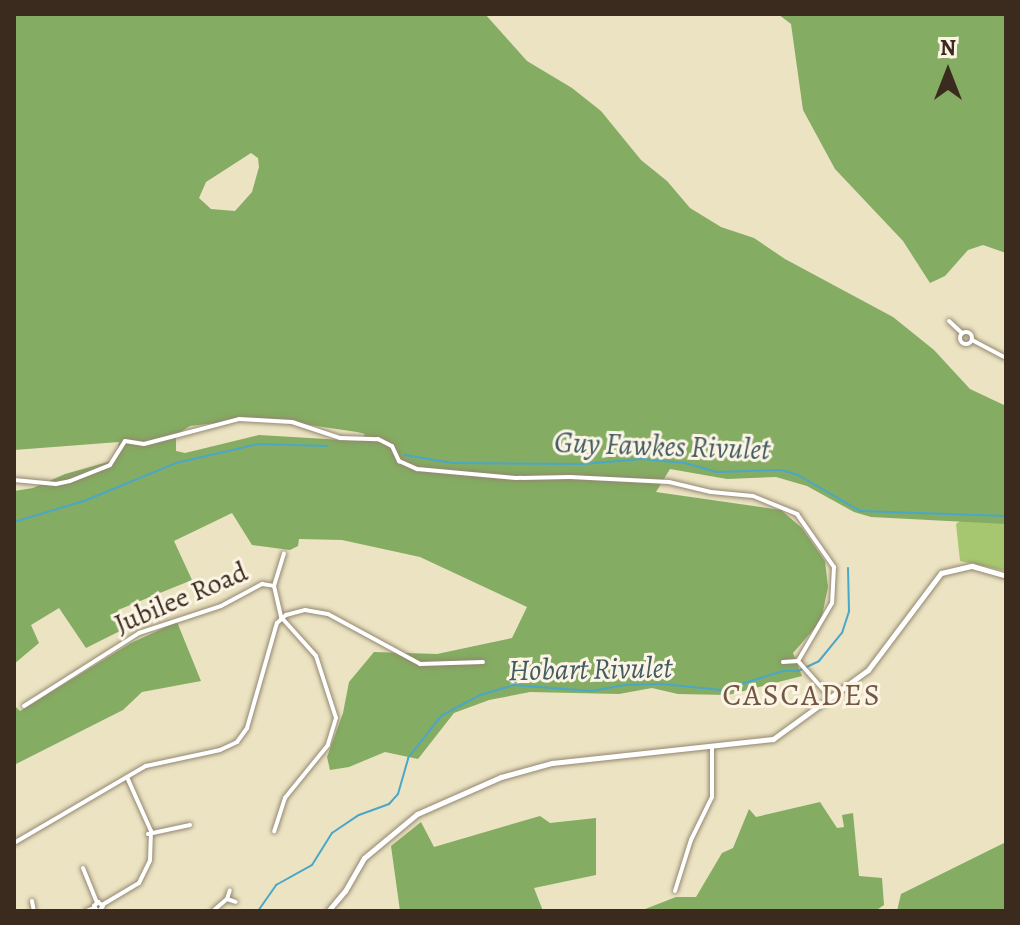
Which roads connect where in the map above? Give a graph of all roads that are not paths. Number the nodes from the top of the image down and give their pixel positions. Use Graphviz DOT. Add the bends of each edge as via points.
graph roads {
  1 [pos="949,321"];
  2 [pos="962,333"];
  3 [pos="972,340"];
  4 [pos="1006,358"];
  5 [pos="14,480"];
  6 [pos="284,553"];
  7 [pos="1006,576"];
  8 [pos="274,586"];
  9 [pos="281,617"];
  10 [pos="798,661"];
  11 [pos="483,662"];
  12 [pos="783,662"];
  13 [pos="831,699"];
  14 [pos="24,706"];
  15 [pos="712,747"];
  16 [pos="127,777"];
  17 [pos="190,825"];
  18 [pos="274,831"];
  19 [pos="150,834"];
  20 [pos="14,843"];
  21 [pos="83,868"];
  22 [pos="230,890"];
  23 [pos="675,891"];
  24 [pos="227,899"];
  25 [pos="32,901"];
  26 [pos="236,902"];
  27 [pos="98,908"];
  28 [pos="34,911"];
  29 [pos="86,911"];
  30 [pos="213,911"];
  31 [pos="328,911"];
  1 -- 2 [label="street"];
  2 -- 3 [label="street" via="969,333"];
  2 -- 3 [label="street" via="963,343"];
  3 -- 4 [label="street"];
  5 -- 10 [label="street" via="70,481 110,465 125,441 144,444 239,419 292,422 340,438 378,439 413,468 505,478 669,482 753,496 789,509 814,533 833,564 832,603"];
  6 -- 8 [label="street, Jubilee Road"];
  7 -- 13 [label="street" via="967,566 941,573 877,661"];
  8 -- 9 [label="street, Jubilee Road"];
  8 -- 14 [label="street, Jubilee Road" via="262,584 221,606 139,633"];
  9 -- 11 [label="street" via="305,610 328,614 420,664"];
  9 -- 16 [label="street" via="241,739 220,750 150,765"];
  9 -- 18 [label="street" via="316,656 336,718 328,745 285,798"];
  10 -- 12 [label="street"];
  10 -- 13 [label="street"];
  13 -- 15 [label="street" via="773,739"];
  15 -- 23 [label="street" via="712,797"];
  15 -- 31 [label="street" via="560,761 481,785 393,831 359,864"];
  16 -- 19 [label="street"];
  16 -- 20 [label="street"];
  17 -- 19 [label="street"];
  19 -- 27 [label="street" via="147,872 139,883"];
  21 -- 27 [label="street"];
  22 -- 24 [label="street"];
  24 -- 26 [label="street"];
  24 -- 30 [label="street"];
  25 -- 28 [label="street"];
  27 -- 29 [label="street"];
}
